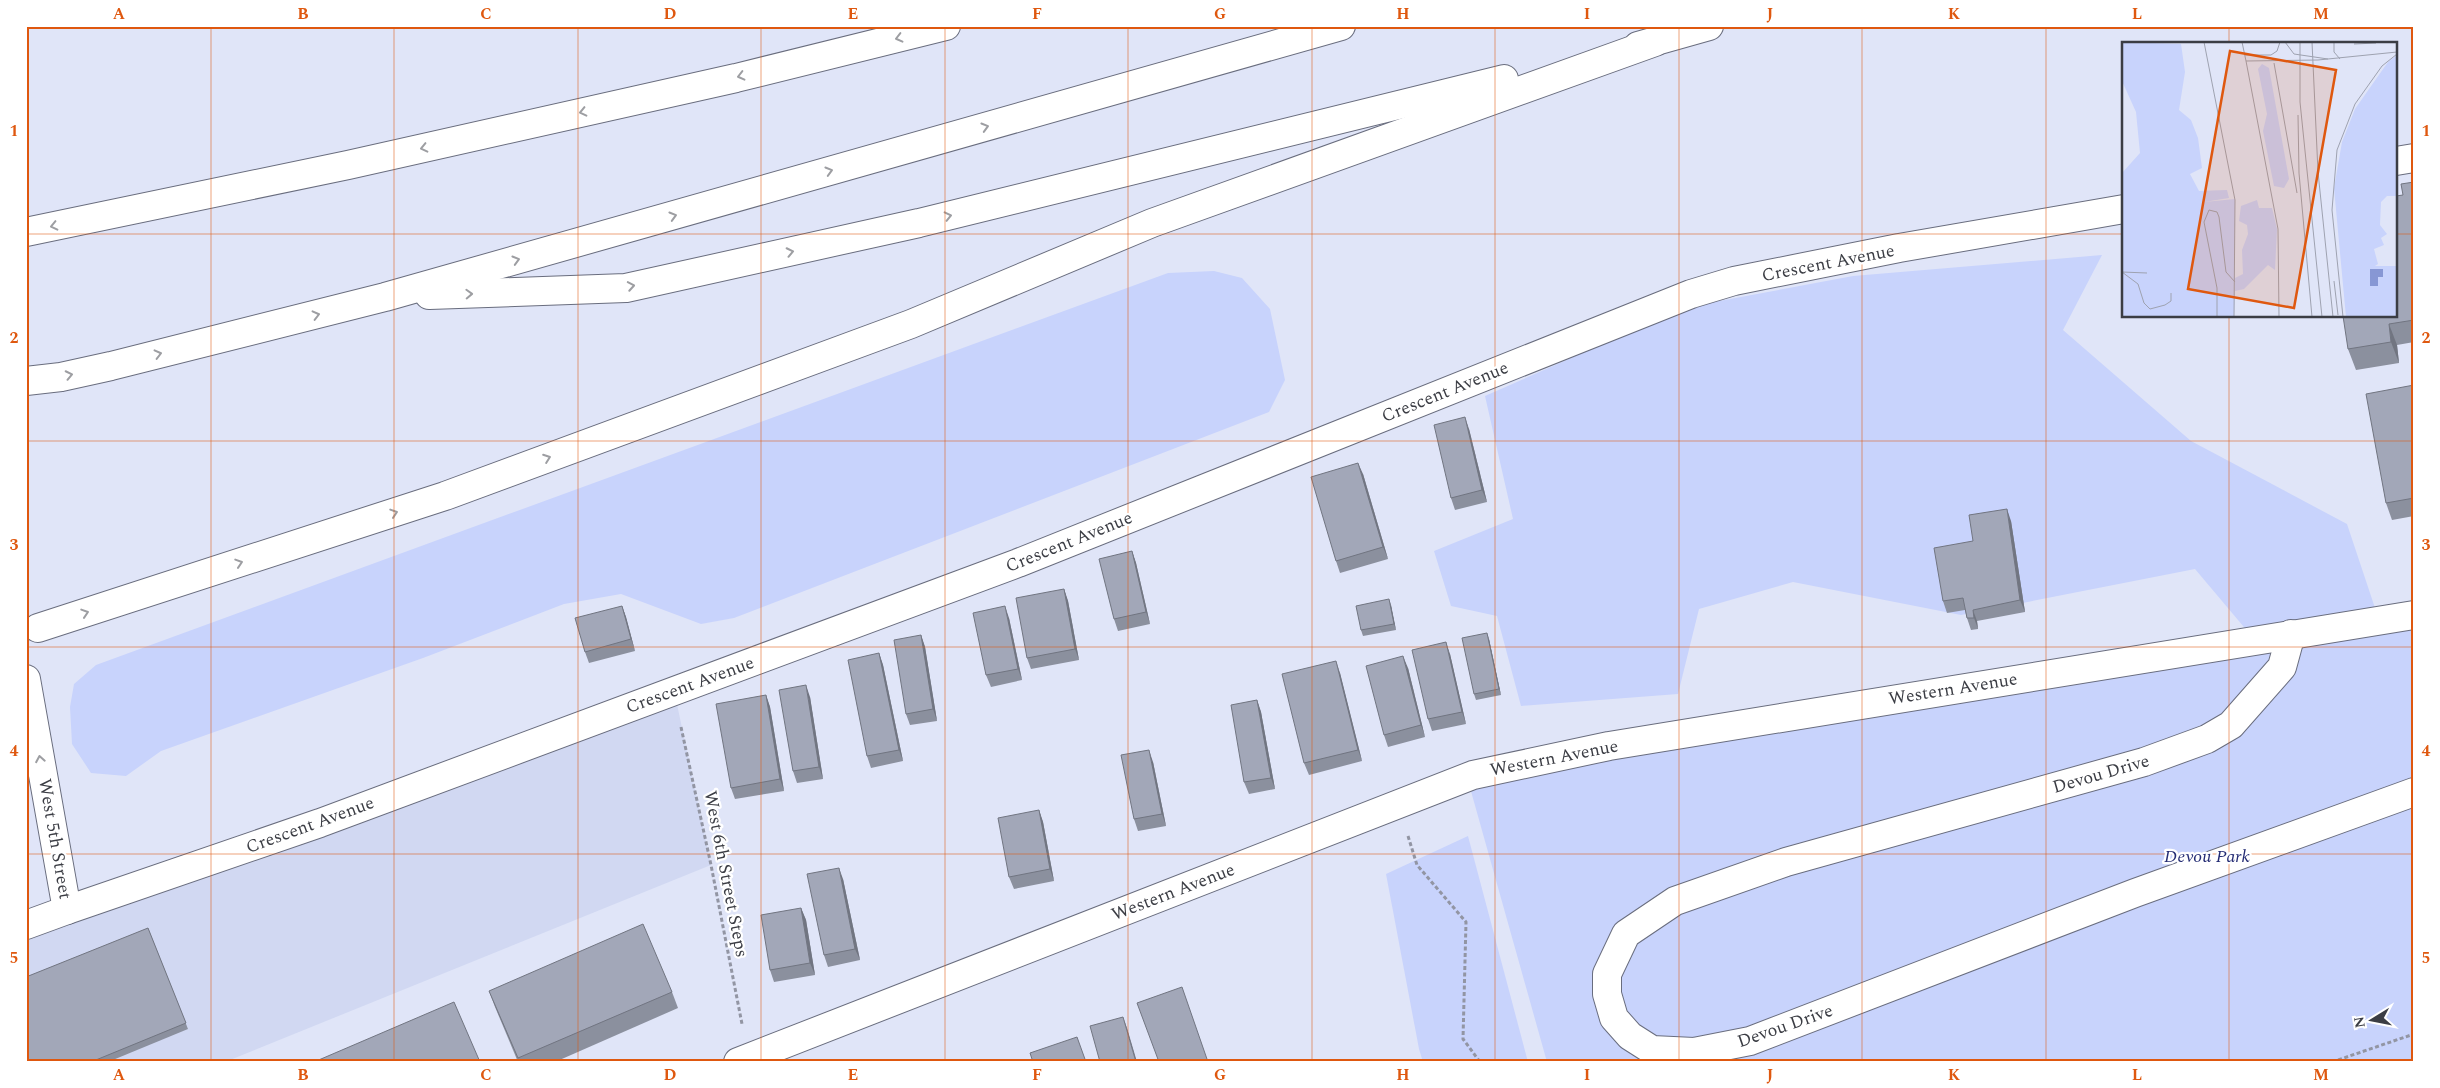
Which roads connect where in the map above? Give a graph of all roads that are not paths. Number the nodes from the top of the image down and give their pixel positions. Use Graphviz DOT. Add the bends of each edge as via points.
graph roads {
  1 [pos="946,26"];
  2 [pos="1340,26"];
  3 [pos="1709,26"];
  4 [pos="1655,42"];
  5 [pos="2414,158"];
  6 [pos="2398,161"];
  7 [pos="2122,209"];
  8 [pos="26,232"];
  9 [pos="385,297"];
  10 [pos="26,381"];
  11 [pos="2414,615"];
  12 [pos="38,628"];
  13 [pos="2291,634"];
  14 [pos="26,679"];
  15 [pos="2414,792"];
  16 [pos="67,910"];
  17 [pos="26,925"];
  18 [pos="738,1062"];
  1 -- 8 [label="main road, one-way" via="736,78 348,166"];
  9 -- 2 [label="main road, one-way"];
  3 -- 4 [label="main road"];
  9 -- 4 [label="main road, one-way" via="626,288 920,223"];
  12 -- 4 [label="main road, one-way" via="445,496 911,324 1152,223"];
  5 -- 6 [label="main road"];
  7 -- 16 [label="main road, Crescent Avenue" via="1889,250 1734,281 1691,294 1018,563 320,823"];
  10 -- 9 [label="main road, one-way" via="111,366"];
  11 -- 13 [label="main road, Western Avenue"];
  13 -- 15 [label="main road, Devou Drive" via="2282,667 2231,725 2207,739 2144,762 1786,862 1675,901 1626,934 1607,974 1607,994 1614,1018 1630,1036 1652,1050 1694,1052 1750,1041 2136,892"];
  13 -- 18 [label="main road, Western Avenue" via="1609,746 1473,775"];
  16 -- 14 [label="main road, West 5th Street, one-way"];
  16 -- 17 [label="main road, Crescent Avenue"];
}
